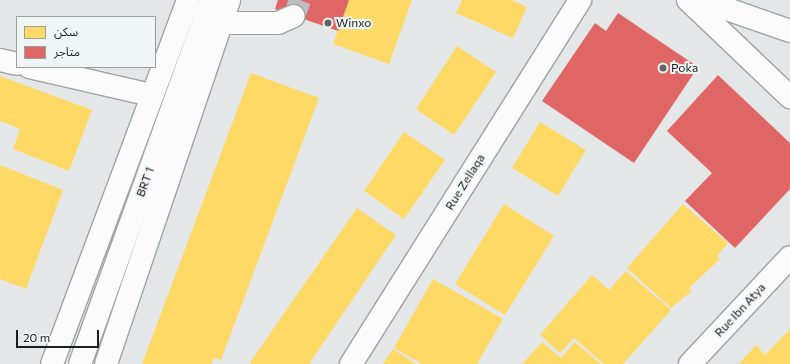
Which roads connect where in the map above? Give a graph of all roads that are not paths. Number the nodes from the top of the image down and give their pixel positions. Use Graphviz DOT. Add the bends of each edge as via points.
graph roads {
  1 [pos="188,0"];
  2 [pos="211,0"];
  3 [pos="229,0"];
  4 [pos="580,0"];
  5 [pos="688,0"];
  6 [pos="701,0"];
  7 [pos="294,16"];
  8 [pos="221,23"];
  9 [pos="790,31"];
  10 [pos="0,60"];
  11 [pos="16,64"];
  12 [pos="33,68"];
  13 [pos="151,95"];
  14 [pos="790,97"];
  15 [pos="790,257"];
  16 [pos="52,364"];
  17 [pos="80,364"];
  18 [pos="106,364"];
  19 [pos="351,364"];
  20 [pos="690,364"];
  1 -- 13 [label="street"];
  2 -- 17 [label="street, BRT 1"];
  3 -- 8 [label="street"];
  4 -- 19 [label="street, Rue Zellaqa"];
  5 -- 14 [label="street"];
  6 -- 9 [label="street"];
  7 -- 8 [label="street" via="278,23"];
  8 -- 18 [label="street"];
  10 -- 11 [label="street"];
  12 -- 13 [label="street"];
  13 -- 16 [label="street"];
  15 -- 20 [label="street, Rue Ibn Atya"];
}
